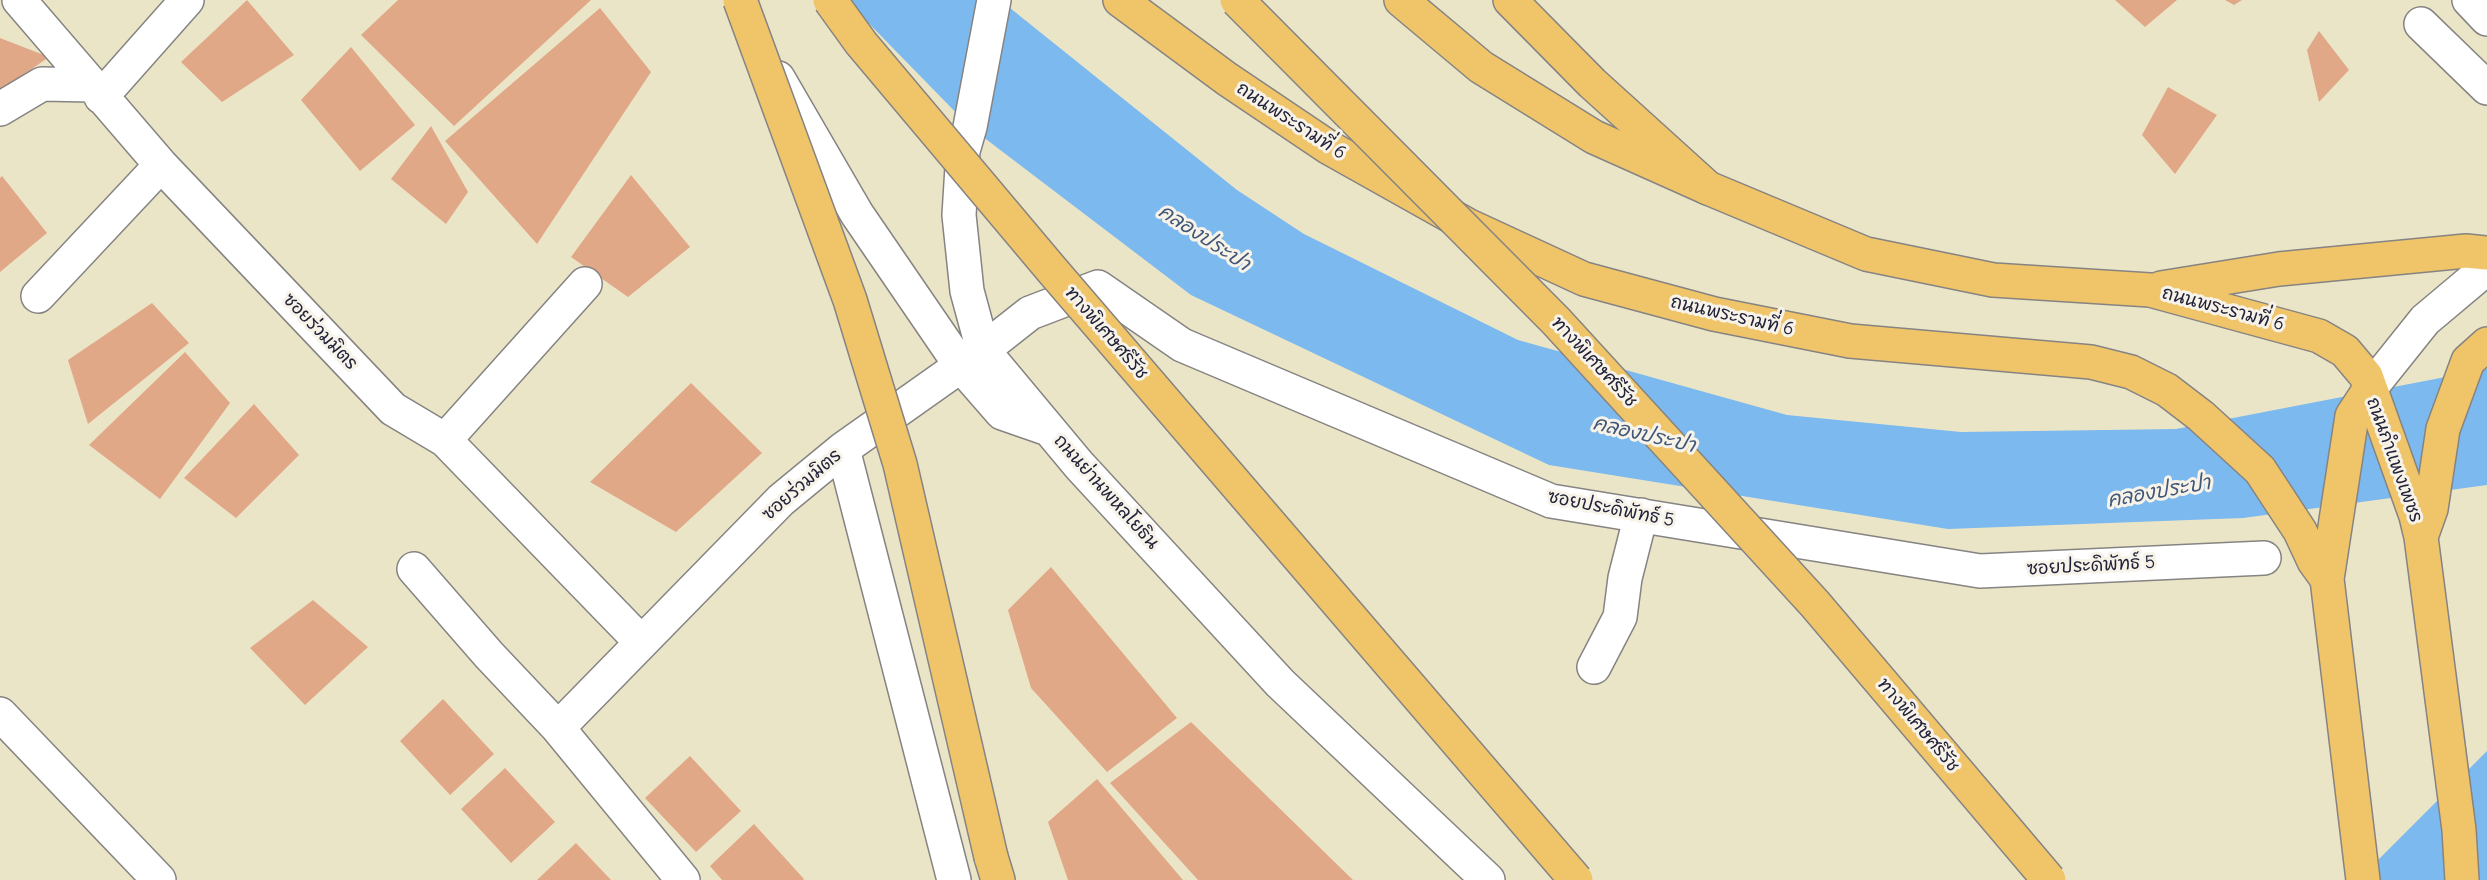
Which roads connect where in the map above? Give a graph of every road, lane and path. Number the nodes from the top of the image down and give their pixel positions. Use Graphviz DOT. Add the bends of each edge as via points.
graph roads {
  1 [pos="19,0"];
  2 [pos="187,0"];
  3 [pos="738,0"];
  4 [pos="830,0"];
  5 [pos="994,0"];
  6 [pos="1120,0"];
  7 [pos="1237,0"];
  8 [pos="1401,0"];
  9 [pos="1510,0"];
  10 [pos="2469,0"];
  11 [pos="2487,19"];
  12 [pos="2421,24"];
  13 [pos="2487,88"];
  14 [pos="97,91"];
  15 [pos="0,109"];
  16 [pos="161,165"];
  17 [pos="1708,188"];
  18 [pos="2482,254"];
  19 [pos="585,284"];
  20 [pos="2150,290"];
  21 [pos="38,296"];
  22 [pos="2487,344"];
  23 [pos="972,358"];
  24 [pos="2369,390"];
  25 [pos="445,440"];
  26 [pos="843,449"];
  27 [pos="1641,515"];
  28 [pos="2421,537"];
  29 [pos="2264,558"];
  30 [pos="414,569"];
  31 [pos="2327,579"];
  32 [pos="641,642"];
  33 [pos="1594,667"];
  34 [pos="0,714"];
  35 [pos="558,728"];
  36 [pos="994,869"];
  37 [pos="159,880"];
  38 [pos="683,880"];
  39 [pos="954,880"];
  40 [pos="1488,880"];
  41 [pos="1576,880"];
  42 [pos="2049,880"];
  43 [pos="2362,880"];
  44 [pos="2462,880"];
  1 -- 14 [label="street, ซอยร่วมมิตร"];
  2 -- 14 [label="street"];
  3 -- 23 [label="street" via="758,45 857,214"];
  3 -- 36 [label="main road, bridge" via="850,300 900,464"];
  4 -- 41 [label="main road, ทางพิเศษศรีรัช, bridge" via="861,43 1044,261"];
  5 -- 23 [label="street, ถนนย่านพหลโยธิน" via="963,151 959,215"];
  6 -- 31 [label="main road, ถนนพระรามที่ 6" via="1227,80 1328,147 1467,225 1584,279 1714,314 1850,341 2091,362 2131,372 2167,390 2260,470"];
  7 -- 42 [label="main road, ทางพิเศษศรีรัช, bridge" via="1557,321 1815,604"];
  8 -- 17 [label="main road" via="1481,67 1585,131"];
  9 -- 17 [label="main road, ถนนพระรามที่ 6" via="1592,83"];
  10 -- 11 [label="street"];
  12 -- 13 [label="street"];
  14 -- 15 [label="street" via="42,84"];
  14 -- 16 [label="street, ซอยร่วมมิตร"];
  16 -- 21 [label="street"];
  16 -- 25 [label="street, ซอยร่วมมิตร" via="393,409"];
  17 -- 20 [label="main road, ถนนพระรามที่ 6" via="1866,254 1993,280"];
  18 -- 20 [label="main road" via="2279,269"];
  18 -- 24 [label="street"];
  19 -- 25 [label="street"];
  20 -- 24 [label="main road, ถนนพระรามที่ 6" via="2319,336 2355,361 2366,376"];
  22 -- 28 [label="main road" via="2468,361 2443,429 2431,509"];
  23 -- 26 [label="street, ซอยร่วมมิตร"];
  23 -- 27 [label="street, ซอยประดิพัทธ์ 5" via="1030,313 1098,287 1182,345 1551,501"];
  23 -- 40 [label="street, ถนนย่านพหลโยธิน" via="1050,430 1280,683"];
  24 -- 28 [label="main road, ถนนกำแพงเพชร"];
  24 -- 31 [label="main road, ถนนกำแพงเพชร" via="2352,416"];
  25 -- 32 [label="street, ซอยร่วมมิตร"];
  26 -- 32 [label="street, ซอยร่วมมิตร" via="781,500"];
  26 -- 39 [label="street"];
  27 -- 29 [label="street, ซอยประดิพัทธ์ 5" via="1980,572"];
  27 -- 33 [label="street" via="1620,617"];
  28 -- 44 [label="main road, ถนนกำแพงเพชร"];
  30 -- 35 [label="street"];
  31 -- 43 [label="main road, ถนนกำแพงเพชร"];
  32 -- 35 [label="street, ซอยร่วมมิตร"];
  34 -- 37 [label="street"];
  35 -- 38 [label="street"];
}
